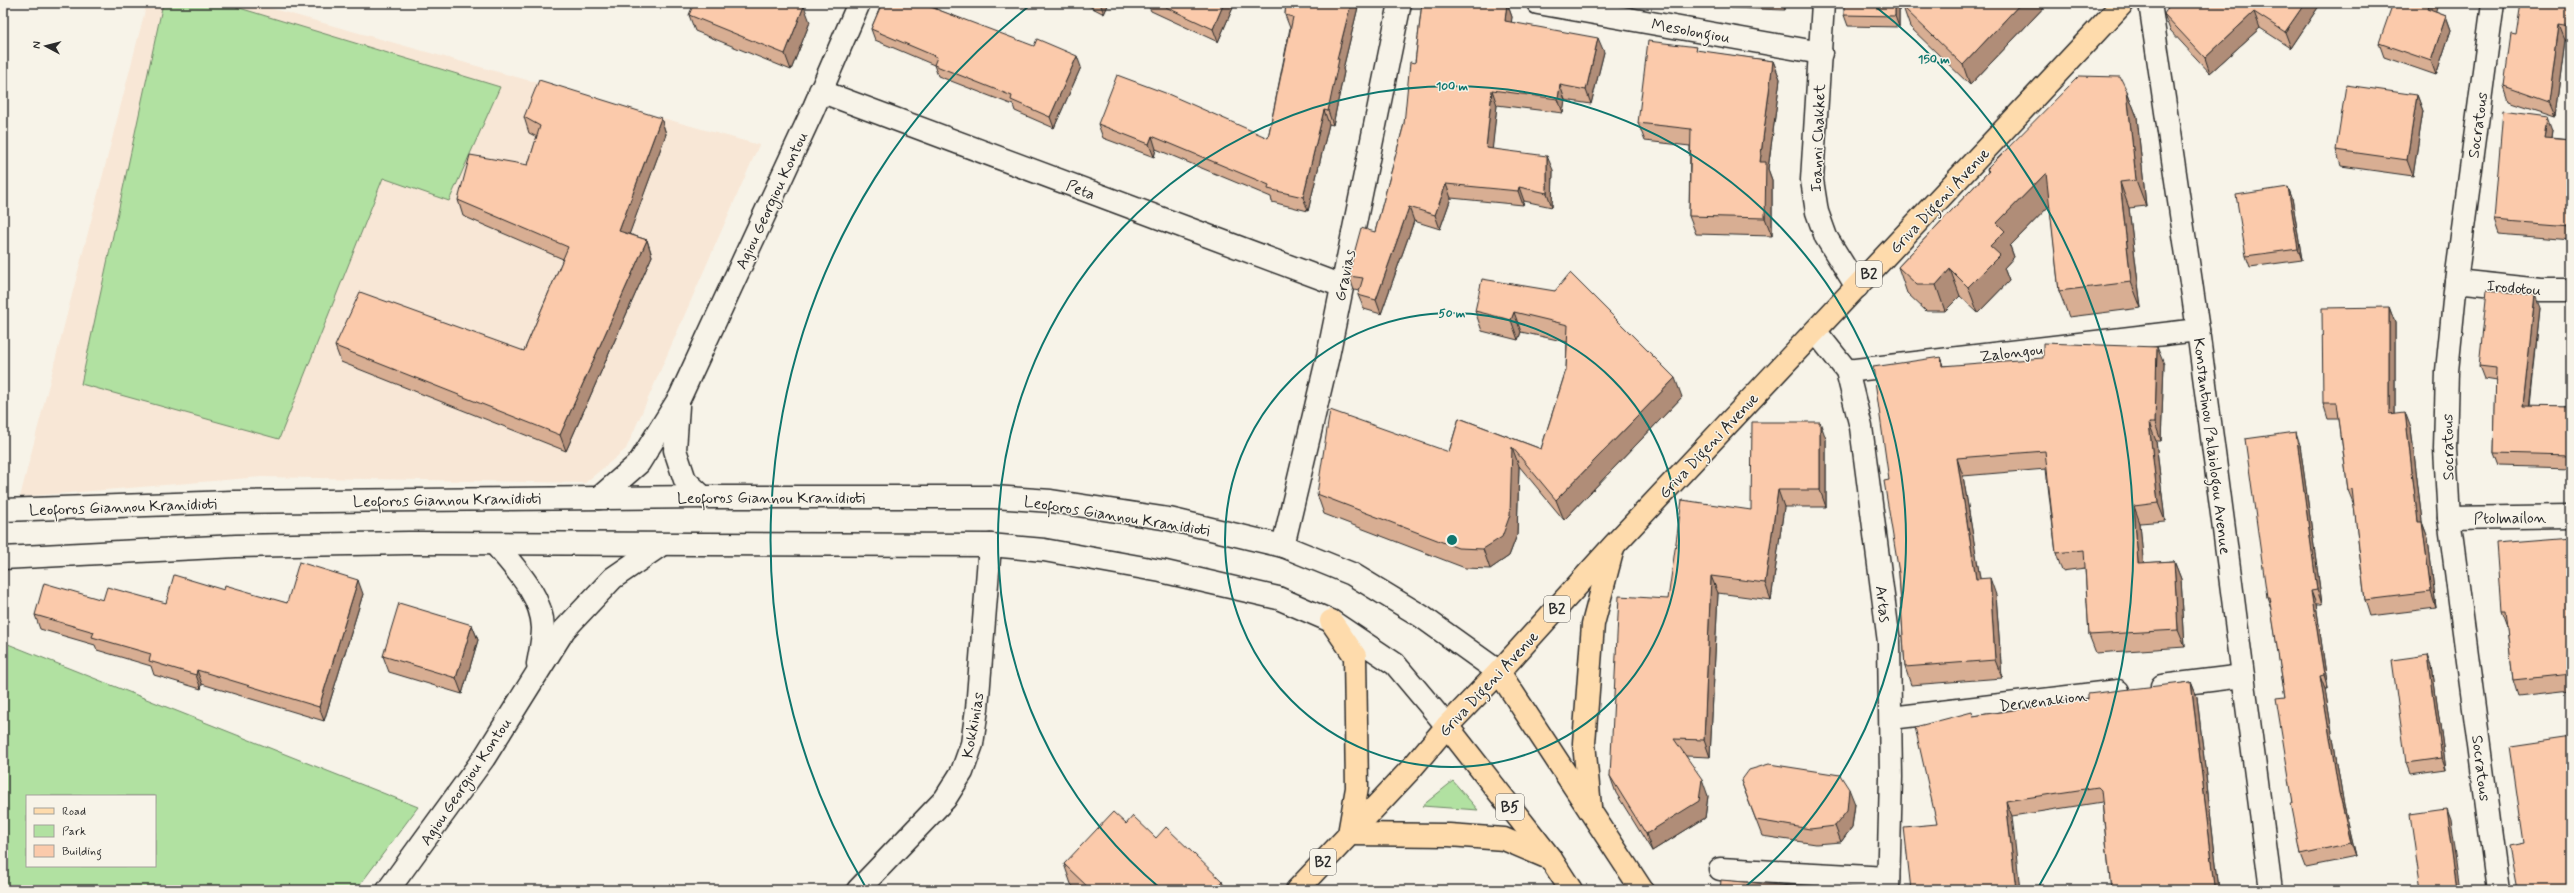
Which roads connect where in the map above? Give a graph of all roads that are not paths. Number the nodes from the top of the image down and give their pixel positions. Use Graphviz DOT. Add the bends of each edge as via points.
graph roads {
  1 [pos="859,3"];
  2 [pos="1400,3"];
  3 [pos="1538,3"];
  4 [pos="1823,3"];
  5 [pos="2123,3"];
  6 [pos="2150,3"];
  7 [pos="2493,3"];
  8 [pos="1821,53"];
  9 [pos="820,91"];
  10 [pos="2456,281"];
  11 [pos="1342,286"];
  12 [pos="1857,287"];
  13 [pos="2571,290"];
  14 [pos="2198,330"];
  15 [pos="1816,332"];
  16 [pos="1847,370"];
  17 [pos="680,397"];
  18 [pos="703,496"];
  19 [pos="599,498"];
  20 [pos="3,510"];
  21 [pos="2571,516"];
  22 [pos="2449,518"];
  23 [pos="495,544"];
  24 [pos="661,545"];
  25 [pos="990,545"];
  26 [pos="1614,545"];
  27 [pos="1283,546"];
  28 [pos="3,558"];
  29 [pos="1331,621"];
  30 [pos="538,669"];
  31 [pos="1499,672"];
  32 [pos="2243,676"];
  33 [pos="1891,718"];
  34 [pos="1447,726"];
  35 [pos="1590,808"];
  36 [pos="1349,834"];
  37 [pos="1551,859"];
  38 [pos="1720,868"];
  39 [pos="1888,884"];
  40 [pos="388,890"];
  41 [pos="858,890"];
  42 [pos="1297,890"];
  43 [pos="1571,890"];
  44 [pos="1642,890"];
  45 [pos="2271,890"];
  46 [pos="2498,890"];
  1 -- 9 [label="street, Agiou Georgiou Kontou"];
  2 -- 11 [label="street, Gravias"];
  3 -- 8 [label="street, Mesolongiou"];
  4 -- 8 [label="street, Ioanni Chakket"];
  5 -- 12 [label="main road, Griva Digeni Avenue / B2"];
  6 -- 14 [label="street, Konstantinou Palaiologou Avenue"];
  7 -- 10 [label="street, Socratous"];
  8 -- 12 [label="street, Ioanni Chakket" via="1812,180 1817,212 1826,237"];
  9 -- 11 [label="street, Peta"];
  9 -- 17 [label="street, Agiou Georgiou Kontou"];
  10 -- 13 [label="street, Irodotou" via="2541,290"];
  10 -- 22 [label="street, Socratous" via="2447,371 2445,449"];
  11 -- 27 [label="street, Gravias"];
  12 -- 15 [label="main road, Griva Digeni Avenue / B2"];
  14 -- 16 [label="street, Zalongou"];
  14 -- 32 [label="street, Konstantinou Palaiologou Avenue"];
  15 -- 16 [label="street, Artas"];
  15 -- 26 [label="main road, Griva Digeni Avenue / B2"];
  16 -- 33 [label="street, Artas" via="1861,427 1887,626"];
  17 -- 18 [label="street, Agiou Georgiou Kontou" via="675,450 685,480"];
  17 -- 19 [label="street, Agiou Georgiou Kontou" via="639,463"];
  18 -- 19 [label="street, Leoforos Giannou Kranidioti"];
  18 -- 27 [label="street, Leoforos Giannou Kranidioti" via="994,497 1051,501 1168,519"];
  19 -- 20 [label="street, Leoforos Giannou Kranidioti" via="232,502"];
  21 -- 22 [label="street, Ptolmailon"];
  22 -- 46 [label="street, Socratous"];
  23 -- 24 [label="street"];
  23 -- 28 [label="street" via="236,546"];
  23 -- 30 [label="street, Agiou Georgiou Kontou" via="528,585 537,604 543,627"];
  24 -- 25 [label="street"];
  24 -- 30 [label="street, Agiou Georgiou Kontou" via="614,578 588,602 564,630"];
  25 -- 29 [label="street" via="1044,550 1161,571 1278,598"];
  25 -- 41 [label="street, Kokkinias" via="977,709 972,744 962,772 945,799"];
  26 -- 31 [label="main road, Griva Digeni Avenue / B2"];
  26 -- 35 [label="main road" via="1593,624 1584,743"];
  27 -- 31 [label="street, Leoforos Giannou Kranidioti" via="1352,574 1421,616"];
  29 -- 34 [label="street" via="1396,664"];
  29 -- 36 [label="main road" via="1355,656 1357,788"];
  30 -- 40 [label="street, Agiou Georgiou Kontou" via="484,758"];
  31 -- 34 [label="main road, Griva Digeni Avenue / B2"];
  31 -- 35 [label="main road"];
  32 -- 33 [label="street, Dervenakion"];
  32 -- 45 [label="street, Konstantinou Palaiologou Avenue"];
  33 -- 39 [label="street, Artas"];
  34 -- 36 [label="main road, Griva Digeni Avenue / B2" via="1410,770"];
  34 -- 37 [label="main road, B5"];
  35 -- 44 [label="main road"];
  36 -- 37 [label="main road" via="1449,835 1504,839"];
  36 -- 42 [label="main road, Griva Digeni Avenue / B2"];
  37 -- 43 [label="main road, B5"];
  38 -- 39 [label="street"];
}
